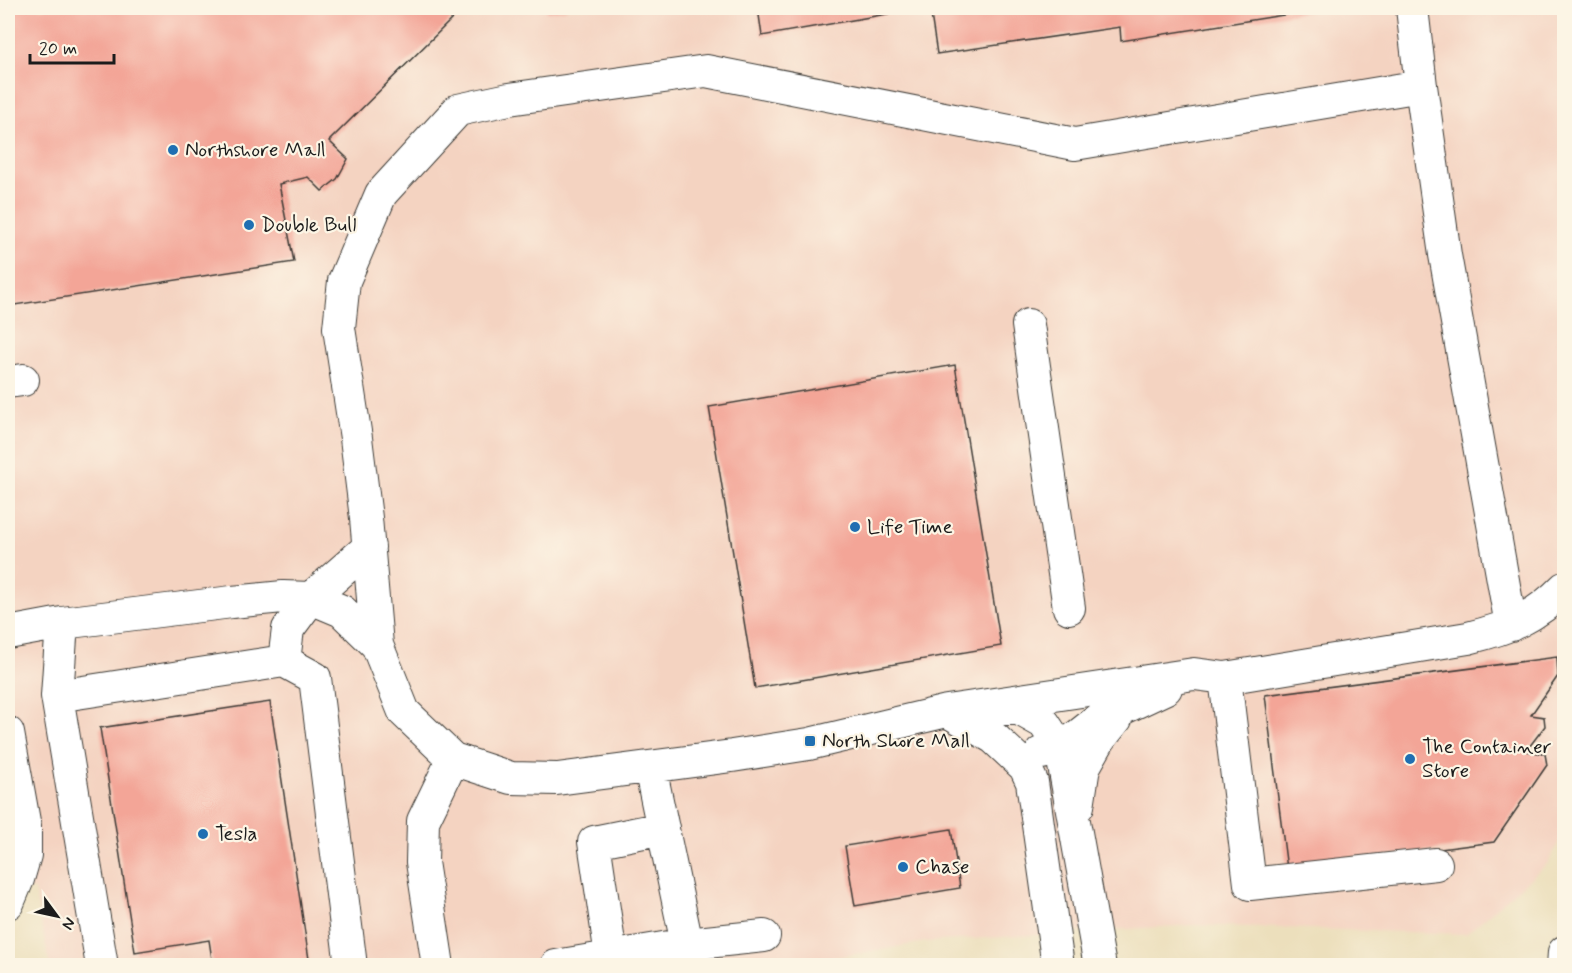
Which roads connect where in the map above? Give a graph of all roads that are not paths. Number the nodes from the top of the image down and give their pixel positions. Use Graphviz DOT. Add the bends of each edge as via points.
graph roads {
  1 [pos="1412,8"];
  2 [pos="1421,86"];
  3 [pos="1028,325"];
  4 [pos="369,547"];
  5 [pos="1564,588"];
  6 [pos="311,598"];
  7 [pos="1069,608"];
  8 [pos="62,623"];
  9 [pos="1511,625"];
  10 [pos="8,633"];
  11 [pos="377,645"];
  12 [pos="284,661"];
  13 [pos="1194,674"];
  14 [pos="1225,678"];
  15 [pos="57,696"];
  16 [pos="1125,708"];
  17 [pos="947,711"];
  18 [pos="8,733"];
  19 [pos="994,738"];
  20 [pos="1061,748"];
  21 [pos="453,759"];
  22 [pos="650,767"];
  23 [pos="1075,827"];
  24 [pos="663,828"];
  25 [pos="1436,864"];
  26 [pos="8,903"];
  27 [pos="764,936"];
  28 [pos="687,944"];
  29 [pos="1564,952"];
  30 [pos="611,957"];
  31 [pos="439,965"];
  32 [pos="102,966"];
  33 [pos="351,966"];
  34 [pos="556,966"];
  35 [pos="1058,966"];
  36 [pos="1100,966"];
  37 [pos="1563,966"];
  1 -- 2 [label="street"];
  2 -- 4 [label="street" via="1075,144 706,71 509,99 458,111 381,194 344,281 339,328"];
  2 -- 9 [label="street" via="1445,255"];
  3 -- 7 [label="street"];
  4 -- 6 [label="street"];
  4 -- 11 [label="street"];
  5 -- 9 [label="street" via="1528,618"];
  6 -- 8 [label="street" via="232,602"];
  6 -- 11 [label="street" via="342,611"];
  6 -- 12 [label="street" via="288,630"];
  8 -- 10 [label="street"];
  8 -- 15 [label="street"];
  9 -- 14 [label="street" via="1468,638"];
  11 -- 21 [label="street" via="404,712"];
  12 -- 15 [label="street"];
  12 -- 33 [label="street" via="315,678"];
  13 -- 14 [label="street"];
  13 -- 16 [label="street"];
  13 -- 17 [label="street"];
  14 -- 25 [label="street" via="1250,884"];
  15 -- 32 [label="street"];
  16 -- 20 [label="street" via="1098,720"];
  16 -- 23 [label="street" via="1084,767"];
  17 -- 19 [label="street"];
  17 -- 20 [label="street" via="1019,708 1044,723"];
  17 -- 22 [label="street" via="809,744"];
  18 -- 26 [label="street" via="25,827 25,855"];
  19 -- 20 [label="street" via="1040,754"];
  19 -- 35 [label="street" via="1025,767 1032,782"];
  20 -- 23 [label="street"];
  21 -- 22 [label="street" via="511,778 557,779"];
  21 -- 31 [label="street" via="423,821 422,862"];
  22 -- 24 [label="street"];
  23 -- 36 [label="street"];
  24 -- 28 [label="street"];
  24 -- 30 [label="street" via="594,842"];
  27 -- 28 [label="street"];
  28 -- 30 [label="street"];
  29 -- 37 [label="street"];
  30 -- 34 [label="street"];
}
